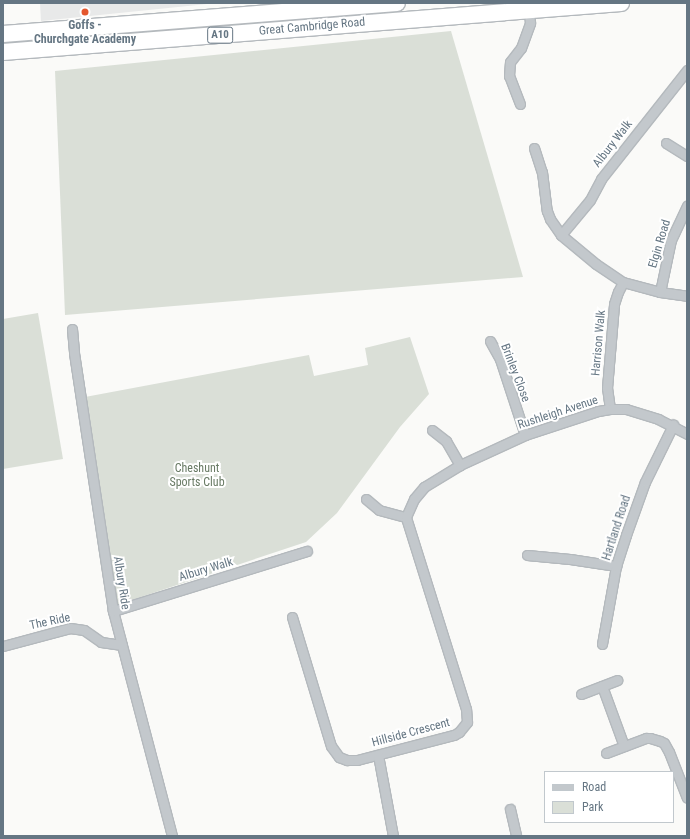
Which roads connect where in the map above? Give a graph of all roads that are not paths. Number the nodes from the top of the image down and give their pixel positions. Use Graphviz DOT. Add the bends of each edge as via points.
graph roads {
  1 [pos="398,3"];
  2 [pos="621,3"];
  3 [pos="529,11"];
  4 [pos="3,34"];
  5 [pos="3,52"];
  6 [pos="687,70"];
  7 [pos="520,104"];
  8 [pos="666,143"];
  9 [pos="534,148"];
  10 [pos="687,156"];
  11 [pos="687,205"];
  12 [pos="561,235"];
  13 [pos="623,282"];
  14 [pos="660,292"];
  15 [pos="687,296"];
  16 [pos="72,329"];
  17 [pos="490,341"];
  18 [pos="610,409"];
  19 [pos="673,425"];
  20 [pos="432,430"];
  21 [pos="687,434"];
  22 [pos="525,435"];
  23 [pos="460,465"];
  24 [pos="366,499"];
  25 [pos="406,518"];
  26 [pos="307,551"];
  27 [pos="526,555"];
  28 [pos="616,566"];
  29 [pos="113,611"];
  30 [pos="292,618"];
  31 [pos="602,644"];
  32 [pos="122,645"];
  33 [pos="3,646"];
  34 [pos="617,680"];
  35 [pos="602,686"];
  36 [pos="581,694"];
  37 [pos="624,746"];
  38 [pos="606,753"];
  39 [pos="378,755"];
  40 [pos="687,798"];
  41 [pos="510,809"];
  42 [pos="172,836"];
  43 [pos="393,836"];
  44 [pos="516,836"];
  1 -- 4 [label="highway, Great Cambridge Road / A10"];
  2 -- 3 [label="highway, Great Cambridge Road / A10"];
  3 -- 5 [label="highway, Great Cambridge Road / A10"];
  3 -- 7 [label="street" via="530,23 520,48 510,62 510,76"];
  6 -- 12 [label="street, Albury Walk" via="601,179 590,200"];
  8 -- 10 [label="street"];
  9 -- 12 [label="street" via="542,172 547,211"];
  11 -- 14 [label="street, Elgin Road" via="671,240"];
  12 -- 13 [label="street"];
  13 -- 14 [label="street"];
  13 -- 18 [label="street, Harrison Walk" via="614,304 607,388"];
  14 -- 15 [label="street"];
  16 -- 29 [label="street, Albury Ride"];
  17 -- 22 [label="street, Brinley Close" via="500,359"];
  18 -- 19 [label="street, Rushleigh Avenue" via="626,409"];
  18 -- 22 [label="street, Rushleigh Avenue"];
  19 -- 21 [label="street, Rushleigh Avenue"];
  19 -- 28 [label="street, Hartland Road" via="634,508"];
  20 -- 23 [label="street" via="446,441"];
  22 -- 23 [label="street, Rushleigh Avenue"];
  23 -- 25 [label="street, Rushleigh Avenue" via="424,487 414,499"];
  24 -- 25 [label="street" via="379,510"];
  25 -- 39 [label="street, Hillside Crescent" via="467,717 462,729 454,735"];
  26 -- 29 [label="street, Albury Walk"];
  27 -- 28 [label="street" via="570,558"];
  28 -- 31 [label="street, Hartland Road"];
  29 -- 32 [label="street, Albury Ride"];
  30 -- 39 [label="street, Hillside Crescent" via="333,750 340,758 347,760"];
  32 -- 33 [label="street, The Ride" via="101,642 84,630 70,628"];
  32 -- 42 [label="street, Albury Ride"];
  34 -- 35 [label="street"];
  35 -- 36 [label="street"];
  35 -- 37 [label="street"];
  37 -- 38 [label="street"];
  37 -- 40 [label="street" via="650,738 664,743 670,752"];
  39 -- 43 [label="street"];
  41 -- 44 [label="street"];
}
